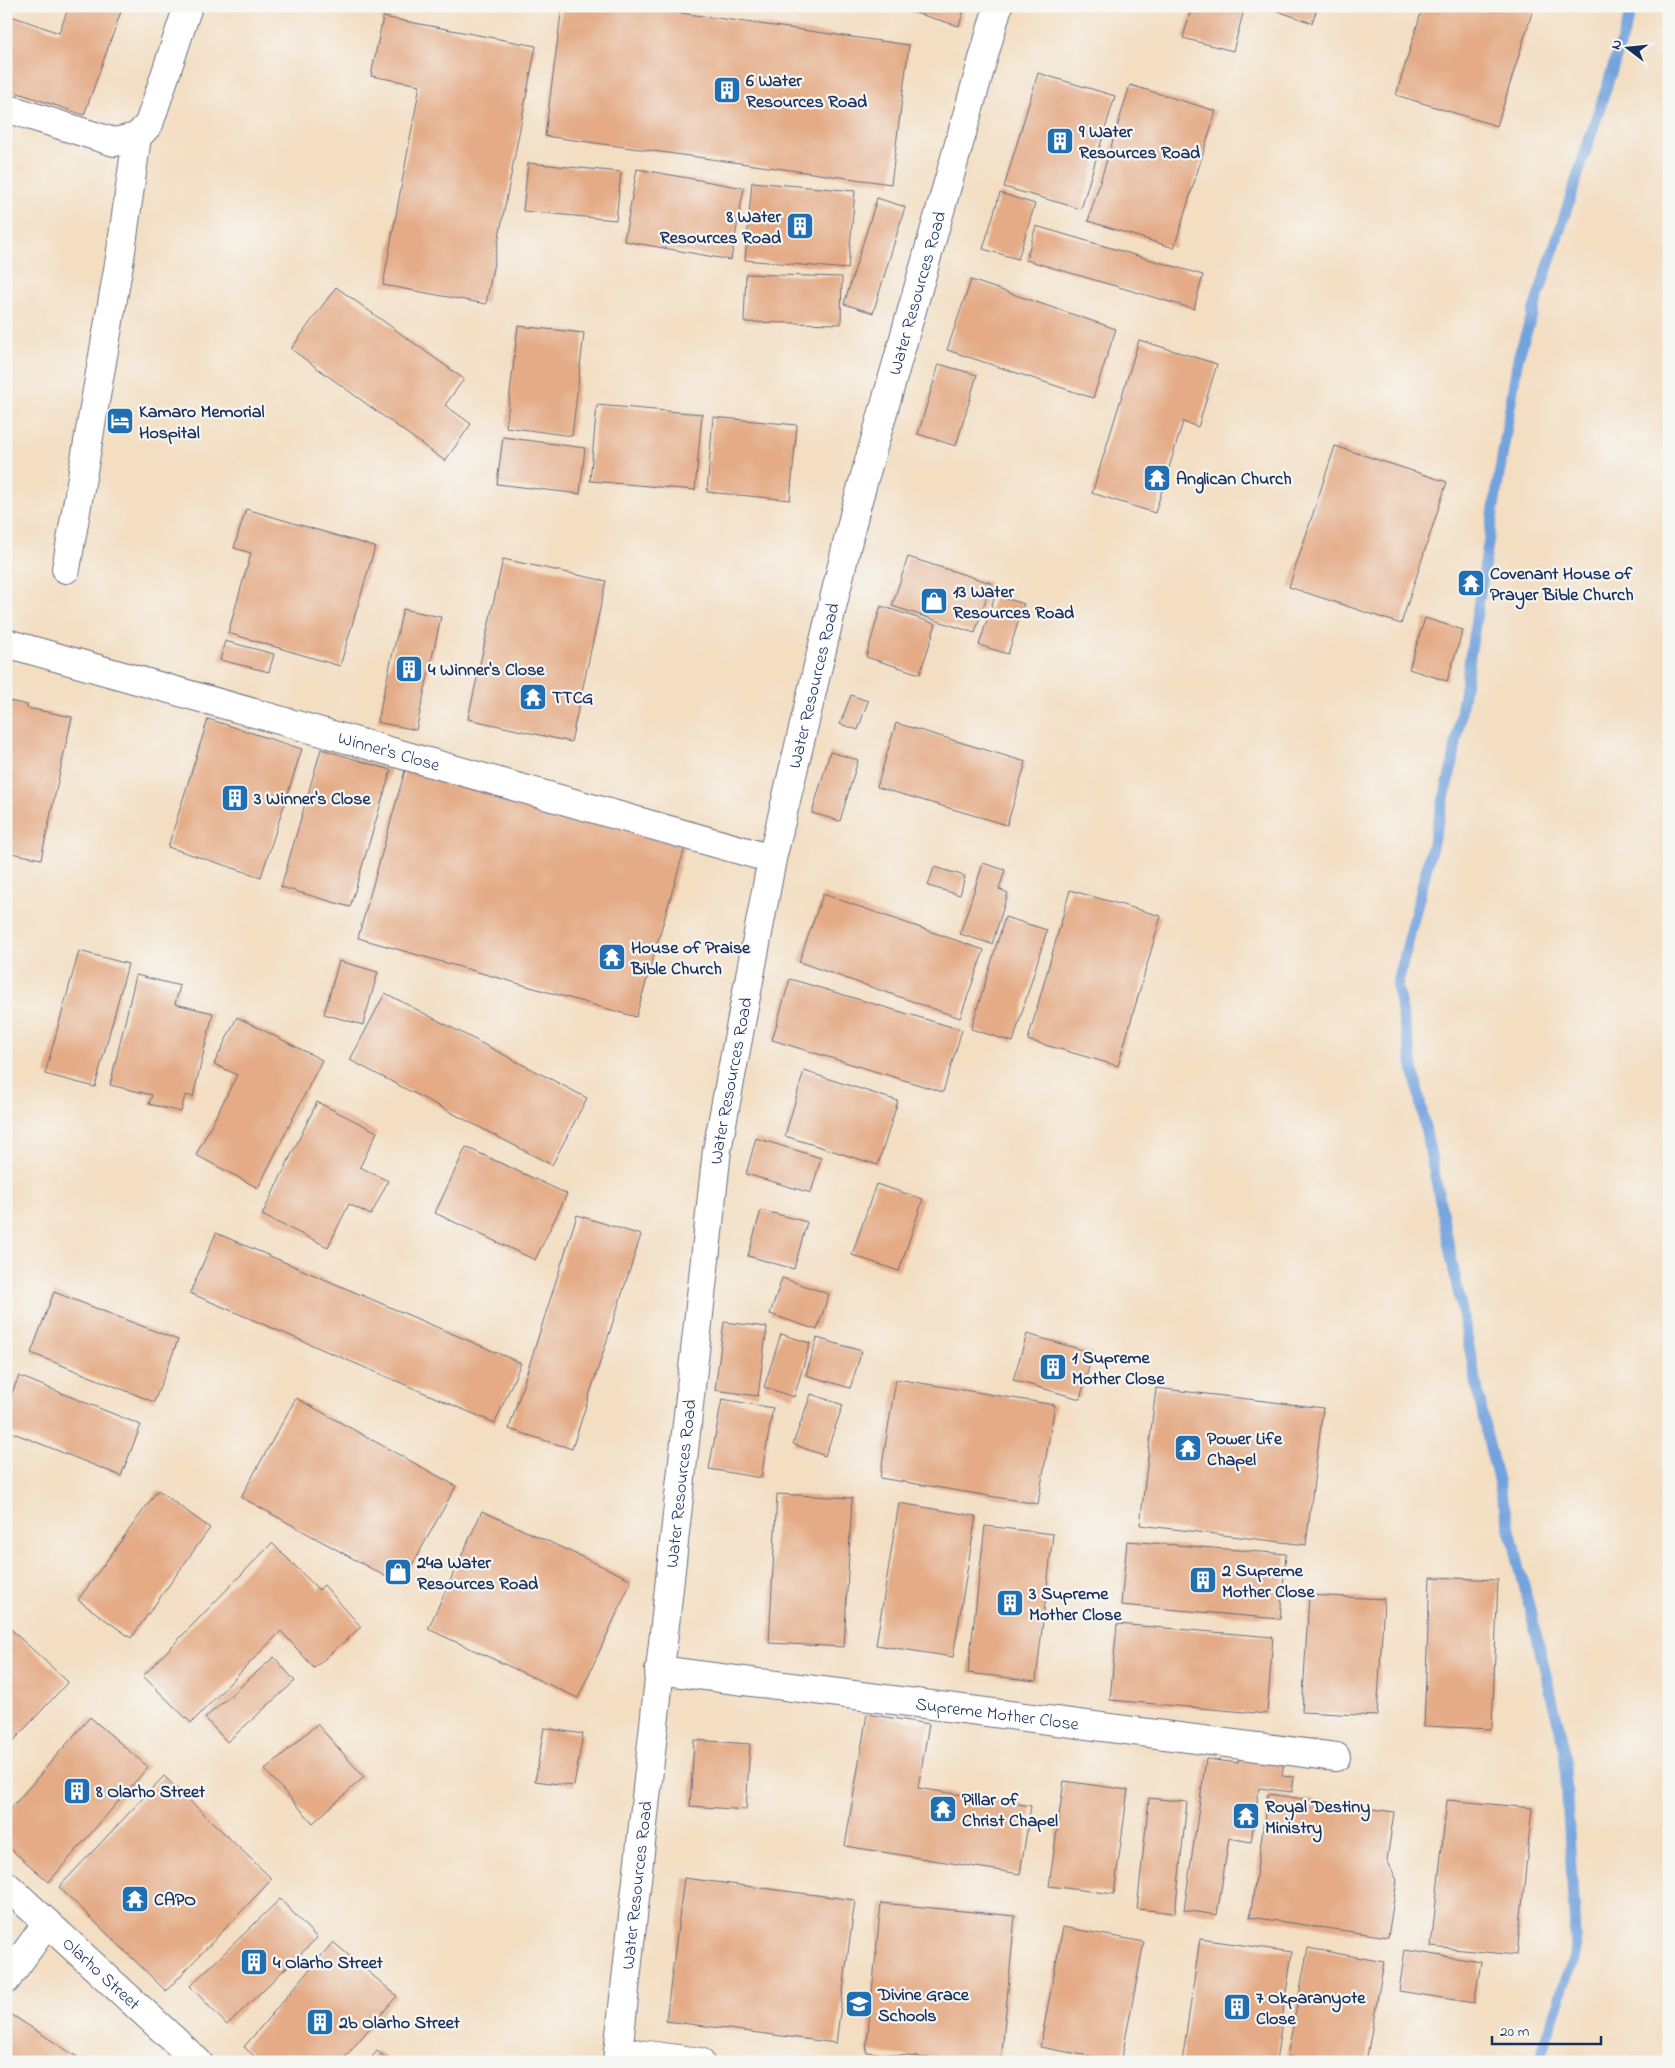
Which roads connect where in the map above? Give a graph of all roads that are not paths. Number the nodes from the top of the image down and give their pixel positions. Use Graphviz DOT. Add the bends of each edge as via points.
graph roads {
  1 [pos="188,6"];
  2 [pos="998,6"];
  3 [pos="6,108"];
  4 [pos="137,137"];
  5 [pos="66,569"];
  6 [pos="6,643"];
  7 [pos="772,859"];
  8 [pos="659,1670"];
  9 [pos="1336,1757"];
  10 [pos="6,1886"];
  11 [pos="47,1923"];
  12 [pos="6,1980"];
  13 [pos="618,2056"];
  14 [pos="198,2062"];
  15 [pos="700,2062"];
  1 -- 4 [label="street" via="149,124"];
  2 -- 7 [label="street, Water Resources Road" via="855,511"];
  3 -- 4 [label="street" via="114,142"];
  4 -- 5 [label="street" via="120,258"];
  6 -- 7 [label="street, Winner's Close"];
  7 -- 8 [label="street, Water Resources Road" via="717,1150"];
  8 -- 9 [label="street, Supreme Mother Close"];
  8 -- 13 [label="street, Water Resources Road"];
  10 -- 11 [label="street, Olarho Street"];
  11 -- 12 [label="street"];
  11 -- 14 [label="street, Olarho Street"];
  13 -- 15 [label="street"];
}
